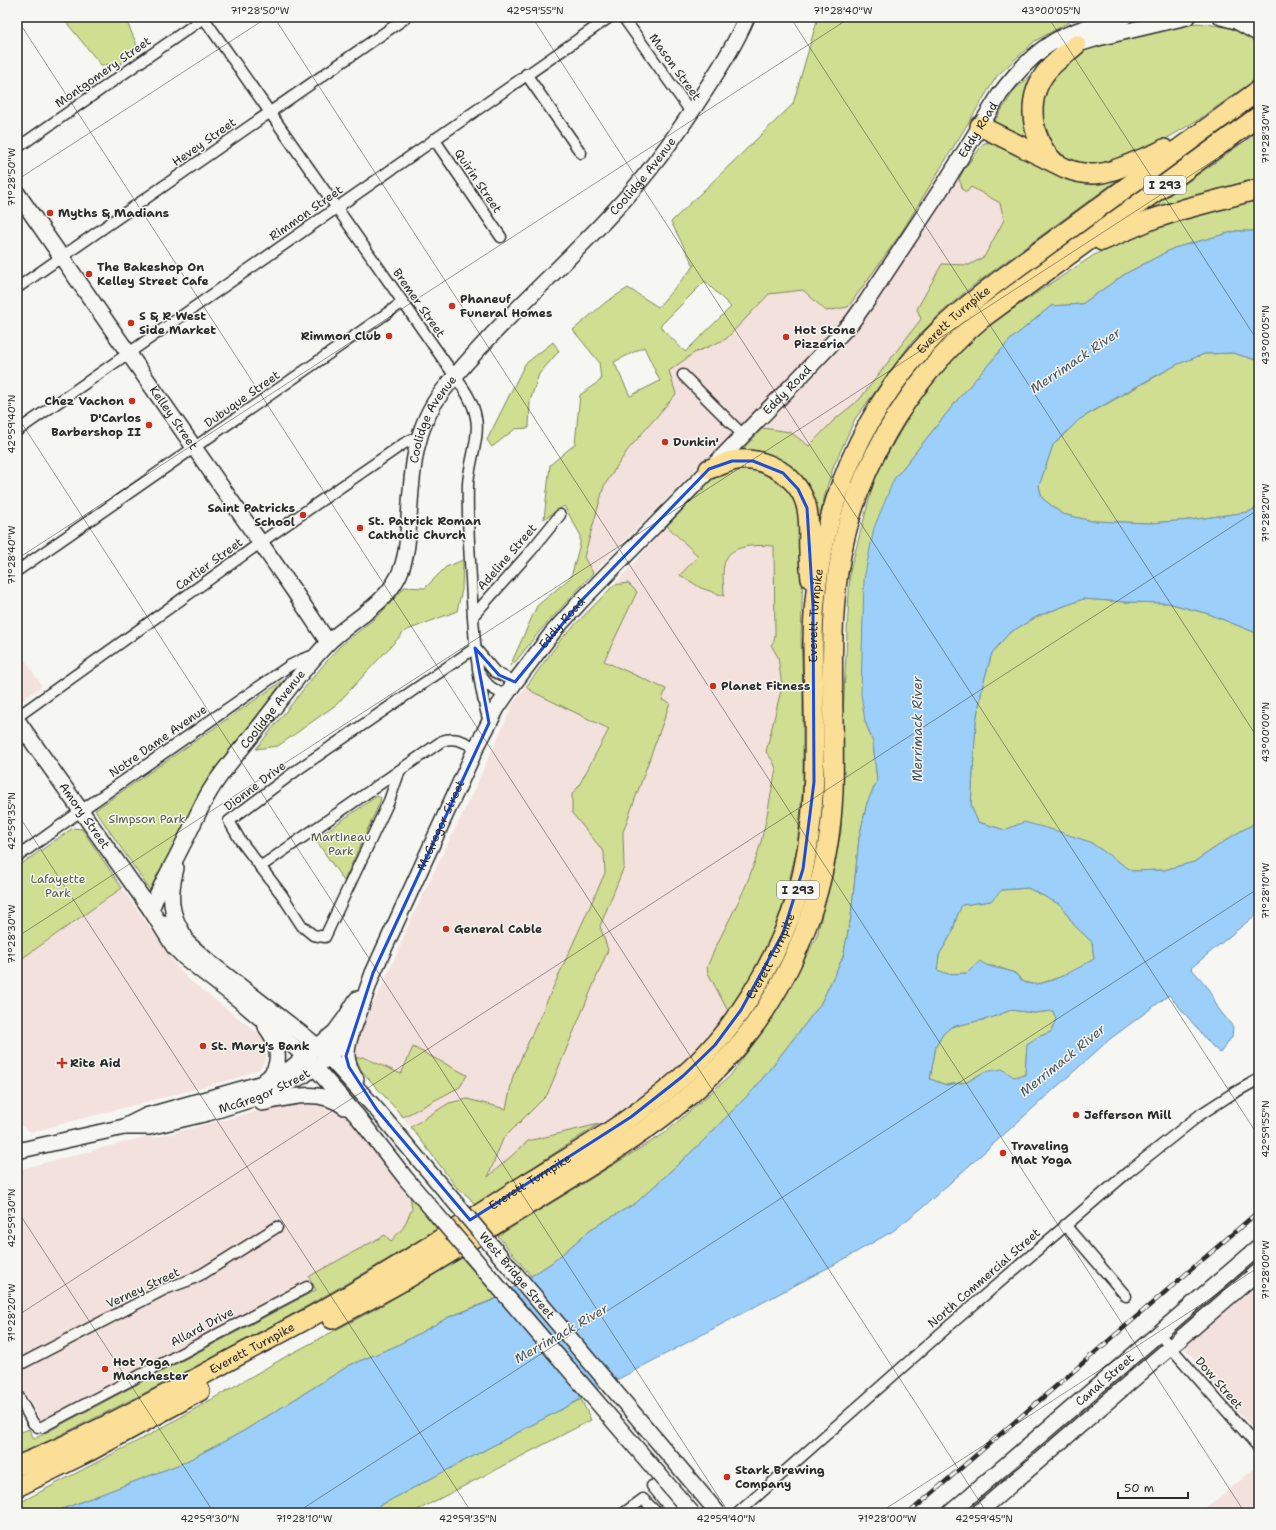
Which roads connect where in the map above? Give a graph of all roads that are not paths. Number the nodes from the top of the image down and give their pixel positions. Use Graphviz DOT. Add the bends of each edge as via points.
graph roads {
  1 [pos="204,17"];
  2 [pos="407,17"];
  3 [pos="610,17"];
  4 [pos="623,17"];
  5 [pos="747,17"];
  6 [pos="1124,17"];
  7 [pos="1187,17"];
  8 [pos="1221,17"];
  9 [pos="1259,34"];
  10 [pos="1076,45"];
  11 [pos="1022,70"];
  12 [pos="526,74"];
  13 [pos="1259,90"];
  14 [pos="270,112"];
  15 [pos="692,112"];
  16 [pos="1259,116"];
  17 [pos="1211,124"];
  18 [pos="980,126"];
  19 [pos="434,139"];
  20 [pos="17,148"];
  21 [pos="581,153"];
  22 [pos="1054,162"];
  23 [pos="1259,189"];
  24 [pos="17,194"];
  25 [pos="336,208"];
  26 [pos="501,237"];
  27 [pos="1072,254"];
  28 [pos="61,257"];
  29 [pos="17,288"];
  30 [pos="403,302"];
  31 [pos="128,353"];
  32 [pos="683,375"];
  33 [pos="455,377"];
  34 [pos="17,431"];
  35 [pos="743,435"];
  36 [pos="419,436"];
  37 [pos="194,448"];
  38 [pos="710,470"];
  39 [pos="560,515"];
  40 [pos="260,543"];
  41 [pos="17,571"];
  42 [pos="813,606"];
  43 [pos="473,616"];
  44 [pos="328,642"];
  45 [pos="475,648"];
  46 [pos="317,655"];
  47 [pos="477,668"];
  48 [pos="515,682"];
  49 [pos="506,695"];
  50 [pos="17,717"];
  51 [pos="17,720"];
  52 [pos="489,723"];
  53 [pos="476,748"];
  54 [pos="400,770"];
  55 [pos="81,811"];
  56 [pos="182,848"];
  57 [pos="17,857"];
  58 [pos="260,867"];
  59 [pos="151,910"];
  60 [pos="199,954"];
  61 [pos="373,973"];
  62 [pos="239,1000"];
  63 [pos="354,1027"];
  64 [pos="318,1047"];
  65 [pos="329,1057"];
  66 [pos="311,1062"];
  67 [pos="1259,1078"];
  68 [pos="255,1086"];
  69 [pos="377,1110"];
  70 [pos="208,1113"];
  71 [pos="358,1117"];
  72 [pos="124,1127"];
  73 [pos="17,1151"];
  74 [pos="1065,1225"];
  75 [pos="277,1227"];
  76 [pos="1259,1247"];
  77 [pos="1259,1271"];
  78 [pos="307,1286"];
  79 [pos="1126,1296"];
  80 [pos="1159,1334"];
  81 [pos="1171,1348"];
  82 [pos="17,1366"];
  83 [pos="17,1394"];
  84 [pos="1259,1448"];
  85 [pos="17,1466"];
  86 [pos="652,1486"];
  87 [pos="17,1487"];
  88 [pos="987,1510"];
  89 [pos="624,1513"];
  90 [pos="657,1513"];
  91 [pos="674,1513"];
  92 [pos="692,1513"];
  93 [pos="718,1513"];
  94 [pos="738,1513"];
  95 [pos="950,1513"];
  1 -- 14 [label="street, Bremer Street"];
  1 -- 20 [label="street, Montgomery Street"];
  2 -- 14 [label="street, Hevey Street"];
  3 -- 12 [label="street, Rimmon Street"];
  4 -- 15 [label="street, Mason Street"];
  5 -- 15 [label="main road, Coolidge Avenue" via="737,40"];
  6 -- 11 [label="main road, Eddy Road" via="1063,37 1032,58"];
  7 -- 10 [label="main road, Eddy Road"];
  8 -- 9 [label="main road" via="1236,21"];
  10 -- 11 [label="main road, Eddy Road" via="1046,55"];
  10 -- 22 [label="highway" via="1044,74 1033,105 1037,136 1046,154"];
  11 -- 18 [label="main road, Eddy Road" via="1000,94"];
  12 -- 19 [label="street, Rimmon Street"];
  12 -- 21 [label="street"];
  13 -- 17 [label="highway, Everett Turnpike / I 293"];
  14 -- 25 [label="street, Bremer Street"];
  14 -- 28 [label="street, Hevey Street"];
  15 -- 33 [label="main road, Coolidge Avenue" via="645,176 614,211 503,323"];
  16 -- 27 [label="highway, Everett Turnpike / I 293"];
  17 -- 22 [label="highway" via="1158,152 1107,173 1075,172"];
  17 -- 42 [label="highway, Everett Turnpike / I 293" via="996,283 945,325 916,356 876,409 847,468 826,530"];
  18 -- 22 [label="highway"];
  18 -- 35 [label="main road, Eddy Road" via="852,322"];
  19 -- 25 [label="street, Rimmon Street"];
  19 -- 26 [label="street, Quirin Street"];
  23 -- 27 [label="highway" via="1184,208"];
  24 -- 28 [label="main road, Kelley Street"];
  25 -- 30 [label="street, Bremer Street"];
  25 -- 31 [label="street, Rimmon Street"];
  27 -- 87 [label="highway, Everett Turnpike / I 293" via="981,320 934,365 895,418 864,477 853,507 838,572 834,638 833,792 826,857 819,889 797,951 783,980 762,1014 726,1061 679,1106 625,1144 401,1282 88,1452"];
  28 -- 29 [label="street, Hevey Street"];
  28 -- 31 [label="main road, Kelley Street"];
  30 -- 33 [label="street, Bremer Street"];
  30 -- 37 [label="street, Dubuque Street"];
  31 -- 34 [label="street, Rimmon Street"];
  31 -- 37 [label="main road, Kelley Street"];
  32 -- 35 [label="street"];
  33 -- 36 [label="main road, Coolidge Avenue" via="429,413"];
  33 -- 43 [label="street, Bremer Street" via="469,398 477,419 468,482"];
  35 -- 38 [label="main road, Eddy Road"];
  36 -- 40 [label="street, Cartier Street" via="403,444"];
  36 -- 44 [label="main road, Coolidge Avenue" via="414,456 407,545 402,568 386,595"];
  37 -- 40 [label="main road, Kelley Street"];
  37 -- 41 [label="street, Dubuque Street"];
  38 -- 42 [label="highway" via="732,461 764,463 783,473 798,489 807,508"];
  38 -- 48 [label="main road, Eddy Road" via="582,600 553,632"];
  39 -- 43 [label="street, Adeline Street"];
  40 -- 44 [label="main road, Kelley Street"];
  40 -- 50 [label="street, Cartier Street"];
  42 -- 85 [label="highway, Everett Turnpike / I 293" via="814,782 811,826 803,869 791,912 774,953 741,1010 715,1045 683,1076 631,1117 410,1259 334,1304 139,1408"];
  43 -- 45 [label="street, Bremer Street"];
  44 -- 46 [label="main road, Coolidge Avenue"];
  45 -- 47 [label="street, Bremer Street"];
  45 -- 48 [label="street" via="494,672"];
  45 -- 58 [label="street, Dionne Drive" via="231,818 230,825"];
  46 -- 55 [label="street, Notre Dame Avenue" via="289,666"];
  46 -- 56 [label="main road, Coolidge Avenue" via="216,781 199,809"];
  47 -- 49 [label="street, Bremer Street" via="488,686"];
  47 -- 52 [label="street, Bremer Street"];
  48 -- 49 [label="main road, McGregor Street"];
  49 -- 52 [label="main road, McGregor Street"];
  51 -- 55 [label="main road, Amory Street"];
  52 -- 53 [label="main road, McGregor Street"];
  53 -- 54 [label="street" via="450,738"];
  53 -- 61 [label="main road, McGregor Street"];
  54 -- 58 [label="street"];
  54 -- 58 [label="street, Dionne Drive" via="325,937 313,935 302,926"];
  55 -- 57 [label="street, Notre Dame Avenue"];
  55 -- 59 [label="main road, Amory Street"];
  56 -- 59 [label="main road, Coolidge Avenue"];
  56 -- 60 [label="main road, Coolidge Avenue" via="172,886 171,903 181,930"];
  59 -- 60 [label="main road, Amory Street"];
  59 -- 62 [label="main road, Amory Street" via="178,951"];
  60 -- 64 [label="main road, Amory Street"];
  61 -- 63 [label="main road, McGregor Street"];
  61 -- 64 [label="main road, McGregor Street" via="335,1032"];
  62 -- 66 [label="main road, Amory Street"];
  62 -- 68 [label="main road, Amory Street" via="271,1034 278,1053 276,1068 269,1078"];
  63 -- 65 [label="main road, McGregor Street"];
  63 -- 69 [label="main road" via="346,1050 349,1067"];
  64 -- 65 [label="main road, Amory Street"];
  64 -- 66 [label="main road, McGregor Street"];
  65 -- 66 [label="main road, McGregor Street"];
  65 -- 69 [label="main road, West Bridge Street"];
  66 -- 68 [label="main road, McGregor Street"];
  66 -- 70 [label="main road, McGregor Street" via="289,1084 259,1097"];
  66 -- 71 [label="main road, West Bridge Street"];
  67 -- 74 [label="street, North Commercial Street" via="1176,1133"];
  68 -- 72 [label="main road, McGregor Street" via="146,1116"];
  69 -- 93 [label="main road, West Bridge Street, bridge"];
  70 -- 71 [label="main road" via="292,1096 310,1095 334,1100"];
  70 -- 72 [label="main road, McGregor Street" via="149,1127"];
  71 -- 92 [label="main road, West Bridge Street, bridge" via="407,1180"];
  72 -- 73 [label="main road, McGregor Street"];
  74 -- 79 [label="street"];
  74 -- 94 [label="street, North Commercial Street"];
  75 -- 82 [label="street, Verney Street" via="204,1273 165,1289"];
  76 -- 80 [label="main road, Canal Street"];
  77 -- 81 [label="main road, Canal Street"];
  78 -- 83 [label="street, Allard Drive" via="42,1427 33,1423"];
  80 -- 81 [label="street, Dow Street"];
  80 -- 95 [label="main road, Canal Street"];
  81 -- 84 [label="street, Dow Street"];
  81 -- 88 [label="main road, Canal Street"];
  86 -- 91 [label="street"];
  89 -- 90 [label="street" via="643,1499"];
}
